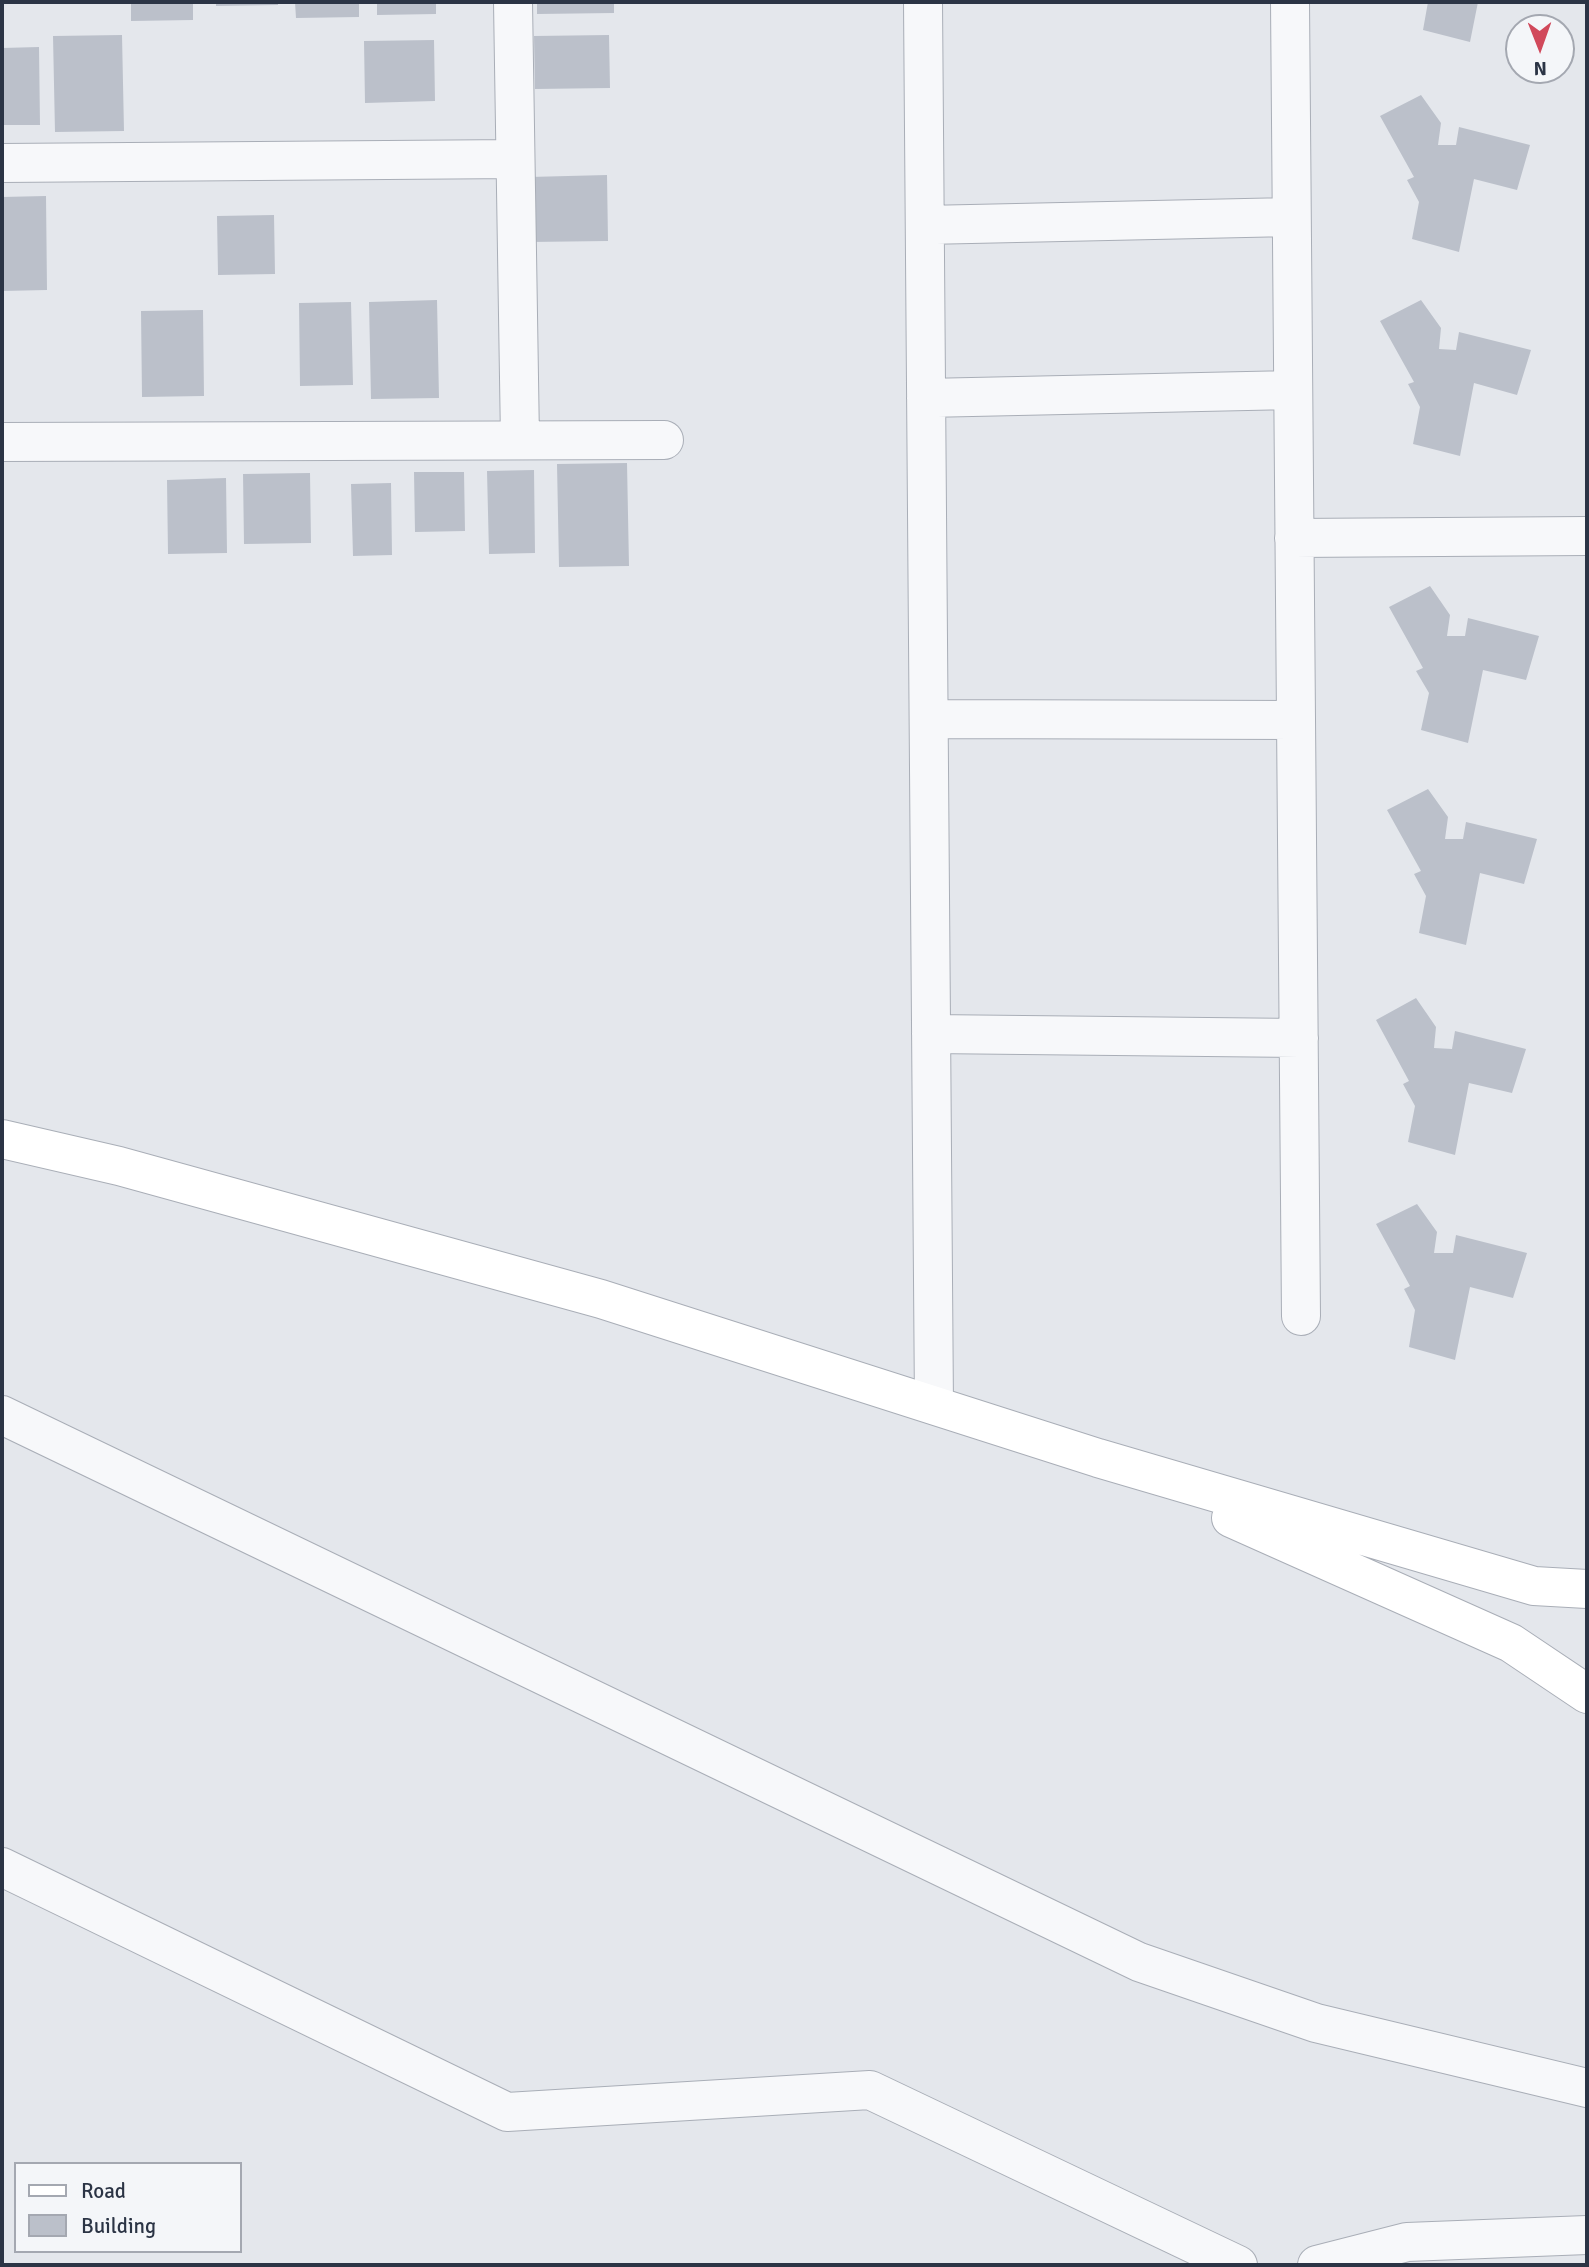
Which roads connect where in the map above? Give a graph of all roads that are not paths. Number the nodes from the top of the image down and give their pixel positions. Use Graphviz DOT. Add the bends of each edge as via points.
graph roads {
  1 [pos="513,2"];
  2 [pos="923,2"];
  3 [pos="1290,2"];
  4 [pos="516,159"];
  5 [pos="2,163"];
  6 [pos="1291,217"];
  7 [pos="925,225"];
  8 [pos="1293,390"];
  9 [pos="926,398"];
  10 [pos="520,440"];
  11 [pos="664,440"];
  12 [pos="2,442"];
  13 [pos="1587,536"];
  14 [pos="1294,538"];
  15 [pos="929,719"];
  16 [pos="1296,720"];
  17 [pos="931,1034"];
  18 [pos="1298,1038"];
  19 [pos="2,1139"];
  20 [pos="1301,1316"];
  21 [pos="934,1405"];
  22 [pos="2,1415"];
  23 [pos="1098,1458"];
  24 [pos="1587,1589"];
  25 [pos="1587,1694"];
  26 [pos="2,1867"];
  27 [pos="1587,2088"];
  28 [pos="1587,2235"];
  29 [pos="1238,2265"];
  30 [pos="1317,2265"];
  1 -- 4 [label="street"];
  2 -- 7 [label="street"];
  3 -- 6 [label="street"];
  4 -- 5 [label="street"];
  4 -- 10 [label="street"];
  6 -- 7 [label="street"];
  6 -- 8 [label="street"];
  7 -- 9 [label="street"];
  8 -- 9 [label="street"];
  8 -- 14 [label="street"];
  9 -- 15 [label="street"];
  10 -- 11 [label="street"];
  10 -- 12 [label="street"];
  13 -- 14 [label="street"];
  14 -- 16 [label="street"];
  15 -- 16 [label="street"];
  15 -- 17 [label="street"];
  16 -- 18 [label="street"];
  17 -- 18 [label="street"];
  17 -- 21 [label="street"];
  18 -- 20 [label="street"];
  19 -- 21 [label="street" via="119,1166 601,1299"];
  21 -- 23 [label="street"];
  22 -- 27 [label="street" via="1139,1962 1316,2023"];
  23 -- 24 [label="street" via="1534,1586"];
  23 -- 25 [label="street" via="1511,1643"];
  26 -- 29 [label="street" via="507,2112 870,2090"];
  28 -- 30 [label="street" via="1407,2242"];
}
